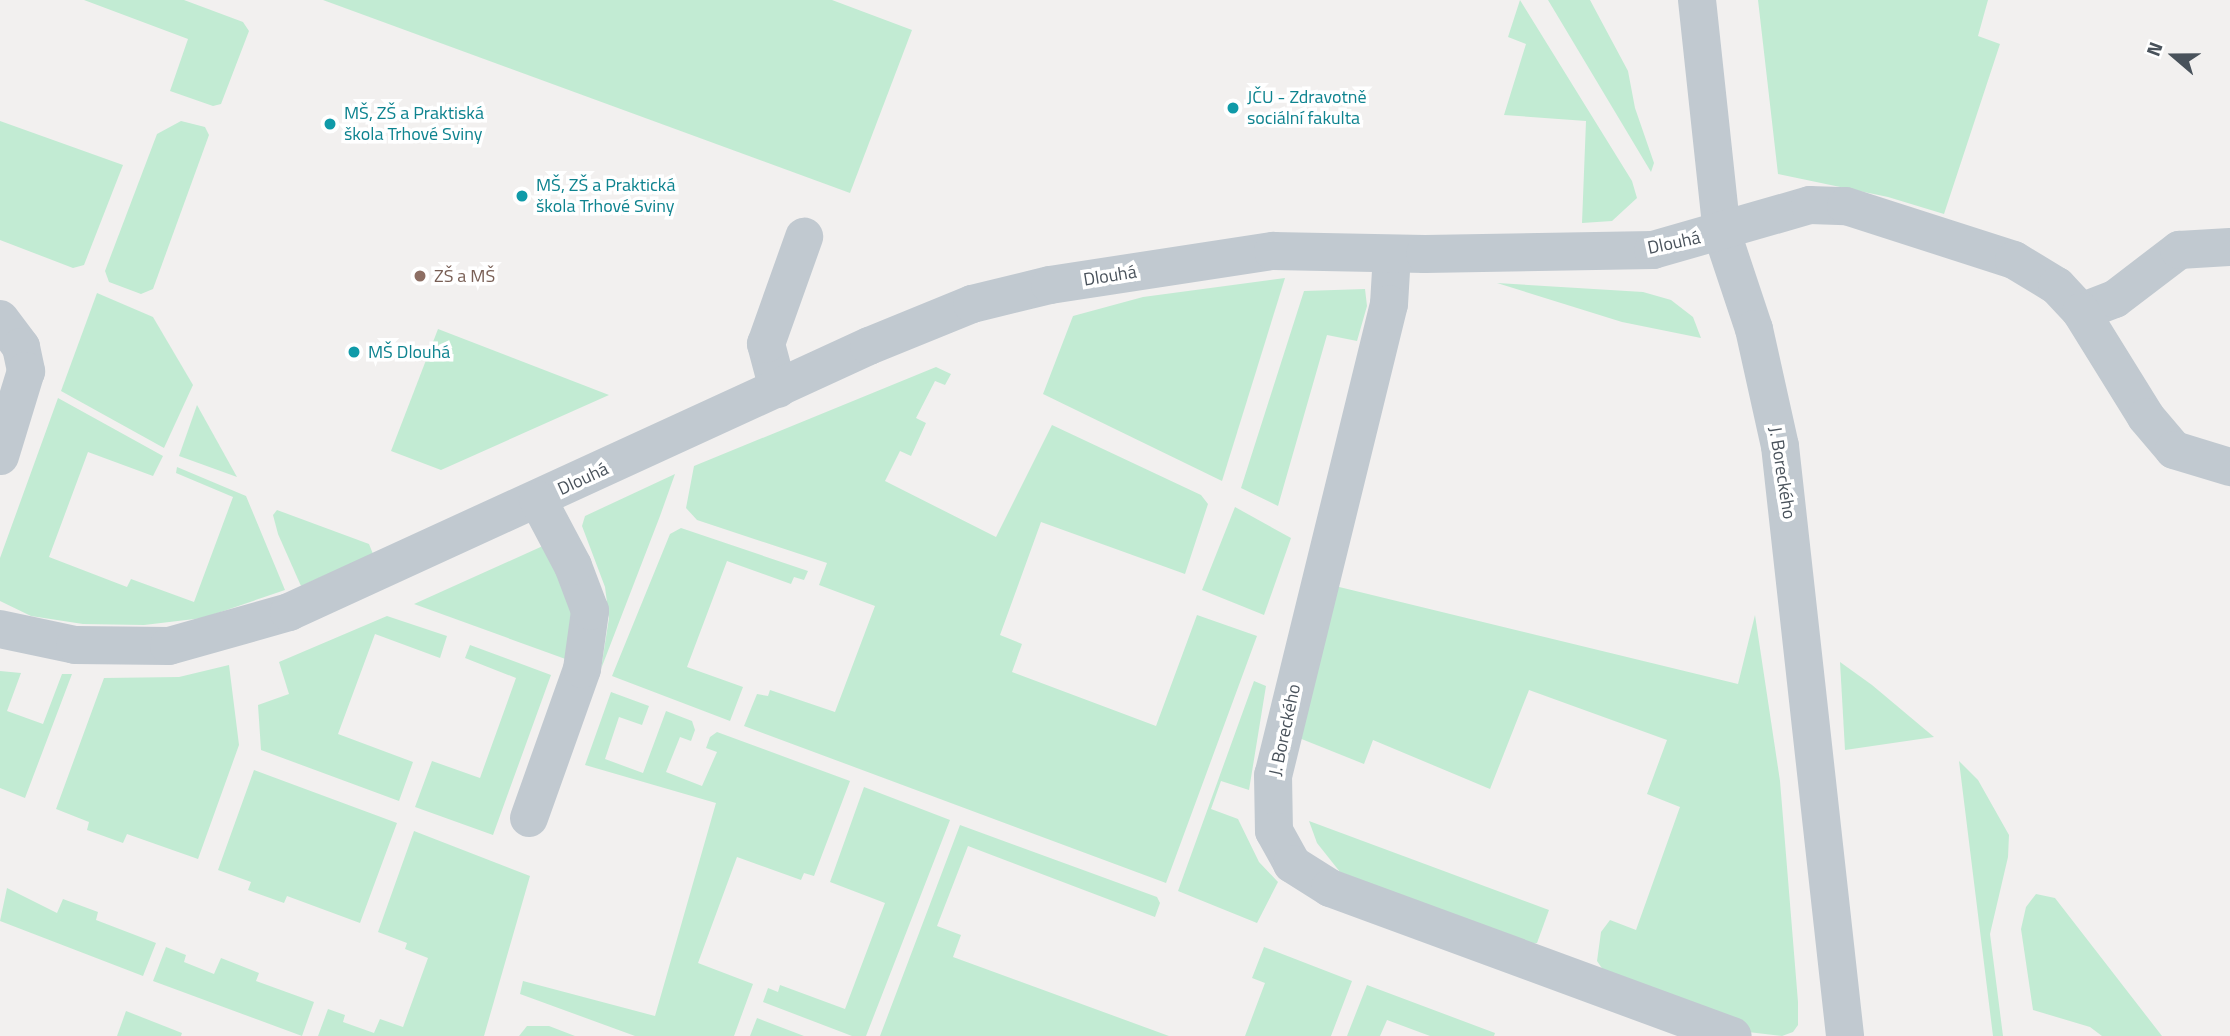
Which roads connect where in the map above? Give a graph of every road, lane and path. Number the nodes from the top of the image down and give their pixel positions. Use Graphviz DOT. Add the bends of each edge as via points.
graph roads {
  1 [pos="1697,0"];
  2 [pos="1722,233"];
  3 [pos="804,237"];
  4 [pos="2230,247"];
  5 [pos="1392,254"];
  6 [pos="2081,312"];
  7 [pos="0,318"];
  8 [pos="778,389"];
  9 [pos="0,456"];
  10 [pos="2230,467"];
  11 [pos="538,500"];
  12 [pos="0,629"];
  13 [pos="529,818"];
  14 [pos="1733,1036"];
  15 [pos="1844,1036"];
  1 -- 2 [label="street, J. Boreckého"];
  2 -- 5 [label="street, Dlouhá" via="1653,250"];
  2 -- 6 [label="street, Dlouhá" via="1810,205 1846,206 2014,260 2057,286"];
  2 -- 15 [label="street, J. Boreckého" via="1754,329 1780,446"];
  3 -- 8 [label="street" via="766,344"];
  4 -- 6 [label="street" via="2179,250 2115,299"];
  5 -- 8 [label="street, Dlouhá" via="1273,251 1050,285 972,304"];
  5 -- 14 [label="street, J. Boreckého" via="1389,304 1273,775 1274,831 1292,864 1330,888"];
  6 -- 10 [label="street, Dlouhá" via="2146,417 2174,450"];
  7 -- 9 [label="street" via="21,347 26,371"];
  8 -- 11 [label="street, Dlouhá"];
  11 -- 12 [label="street, Dlouhá" via="289,612 169,646 75,645"];
  11 -- 13 [label="street, Dlouhá" via="573,565 590,611 582,669"];
}
